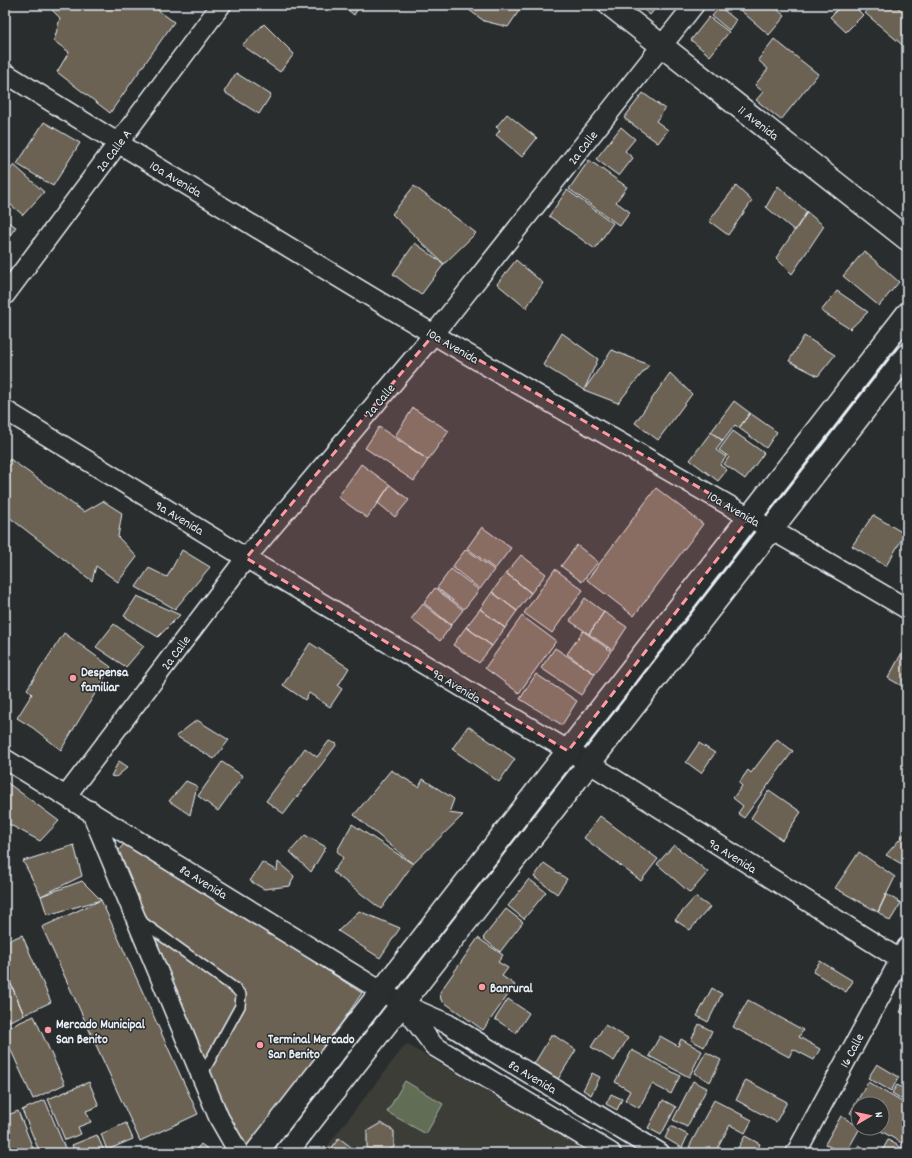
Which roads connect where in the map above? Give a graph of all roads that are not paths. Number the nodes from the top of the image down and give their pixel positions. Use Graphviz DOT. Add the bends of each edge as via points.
graph roads {
  1 [pos="221,5"];
  2 [pos="610,5"];
  3 [pos="694,5"];
  4 [pos="662,46"];
  5 [pos="5,73"];
  6 [pos="118,144"];
  7 [pos="907,239"];
  8 [pos="5,295"];
  9 [pos="907,314"];
  10 [pos="434,334"];
  11 [pos="907,355"];
  12 [pos="5,410"];
  13 [pos="750,517"];
  14 [pos="771,529"];
  15 [pos="246,558"];
  16 [pos="907,609"];
  17 [pos="568,751"];
  18 [pos="5,759"];
  19 [pos="589,763"];
  20 [pos="66,796"];
  21 [pos="91,811"];
  22 [pos="135,917"];
  23 [pos="905,957"];
  24 [pos="382,991"];
  25 [pos="402,1004"];
  26 [pos="202,1075"];
  27 [pos="239,1153"];
  28 [pos="256,1153"];
  29 [pos="286,1153"];
  30 [pos="611,1153"];
  31 [pos="660,1153"];
  32 [pos="796,1153"];
  1 -- 6 [label="street, 2a Calle A"];
  2 -- 4 [label="street, 11 Avenida"];
  3 -- 4 [label="street, 2a Calle"];
  4 -- 7 [label="street, 11 Avenida"];
  4 -- 10 [label="street, 2a Calle"];
  5 -- 6 [label="street, 10a Avenida"];
  6 -- 8 [label="street, 2a Calle A"];
  6 -- 10 [label="street, 10a Avenida"];
  9 -- 13 [label="street"];
  10 -- 13 [label="street, 10a Avenida"];
  10 -- 15 [label="street, 2a Calle"];
  11 -- 14 [label="street"];
  12 -- 15 [label="street, 9a Avenida"];
  13 -- 14 [label="street, 10a Avenida"];
  13 -- 17 [label="street"];
  14 -- 16 [label="street, 10a Avenida"];
  14 -- 19 [label="street"];
  15 -- 17 [label="street, 9a Avenida"];
  15 -- 20 [label="street, 2a Calle"];
  17 -- 19 [label="street, 9a Avenida"];
  17 -- 24 [label="street"];
  18 -- 20 [label="street, 8a Avenida"];
  19 -- 23 [label="street, 9a Avenida"];
  19 -- 25 [label="street"];
  20 -- 21 [label="street, 8a Avenida"];
  21 -- 22 [label="street"];
  21 -- 24 [label="street, 8a Avenida"];
  22 -- 26 [label="street"];
  22 -- 26 [label="lane" via="241,995 240,1006"];
  23 -- 32 [label="street, 16 Calle"];
  24 -- 25 [label="street, 8a Avenida"];
  24 -- 28 [label="street"];
  25 -- 29 [label="street"];
  25 -- 30 [label="street, 8a Avenida" via="434,1046"];
  25 -- 31 [label="street, 8a Avenida" via="448,1024"];
  26 -- 27 [label="street" via="220,1118"];
}
